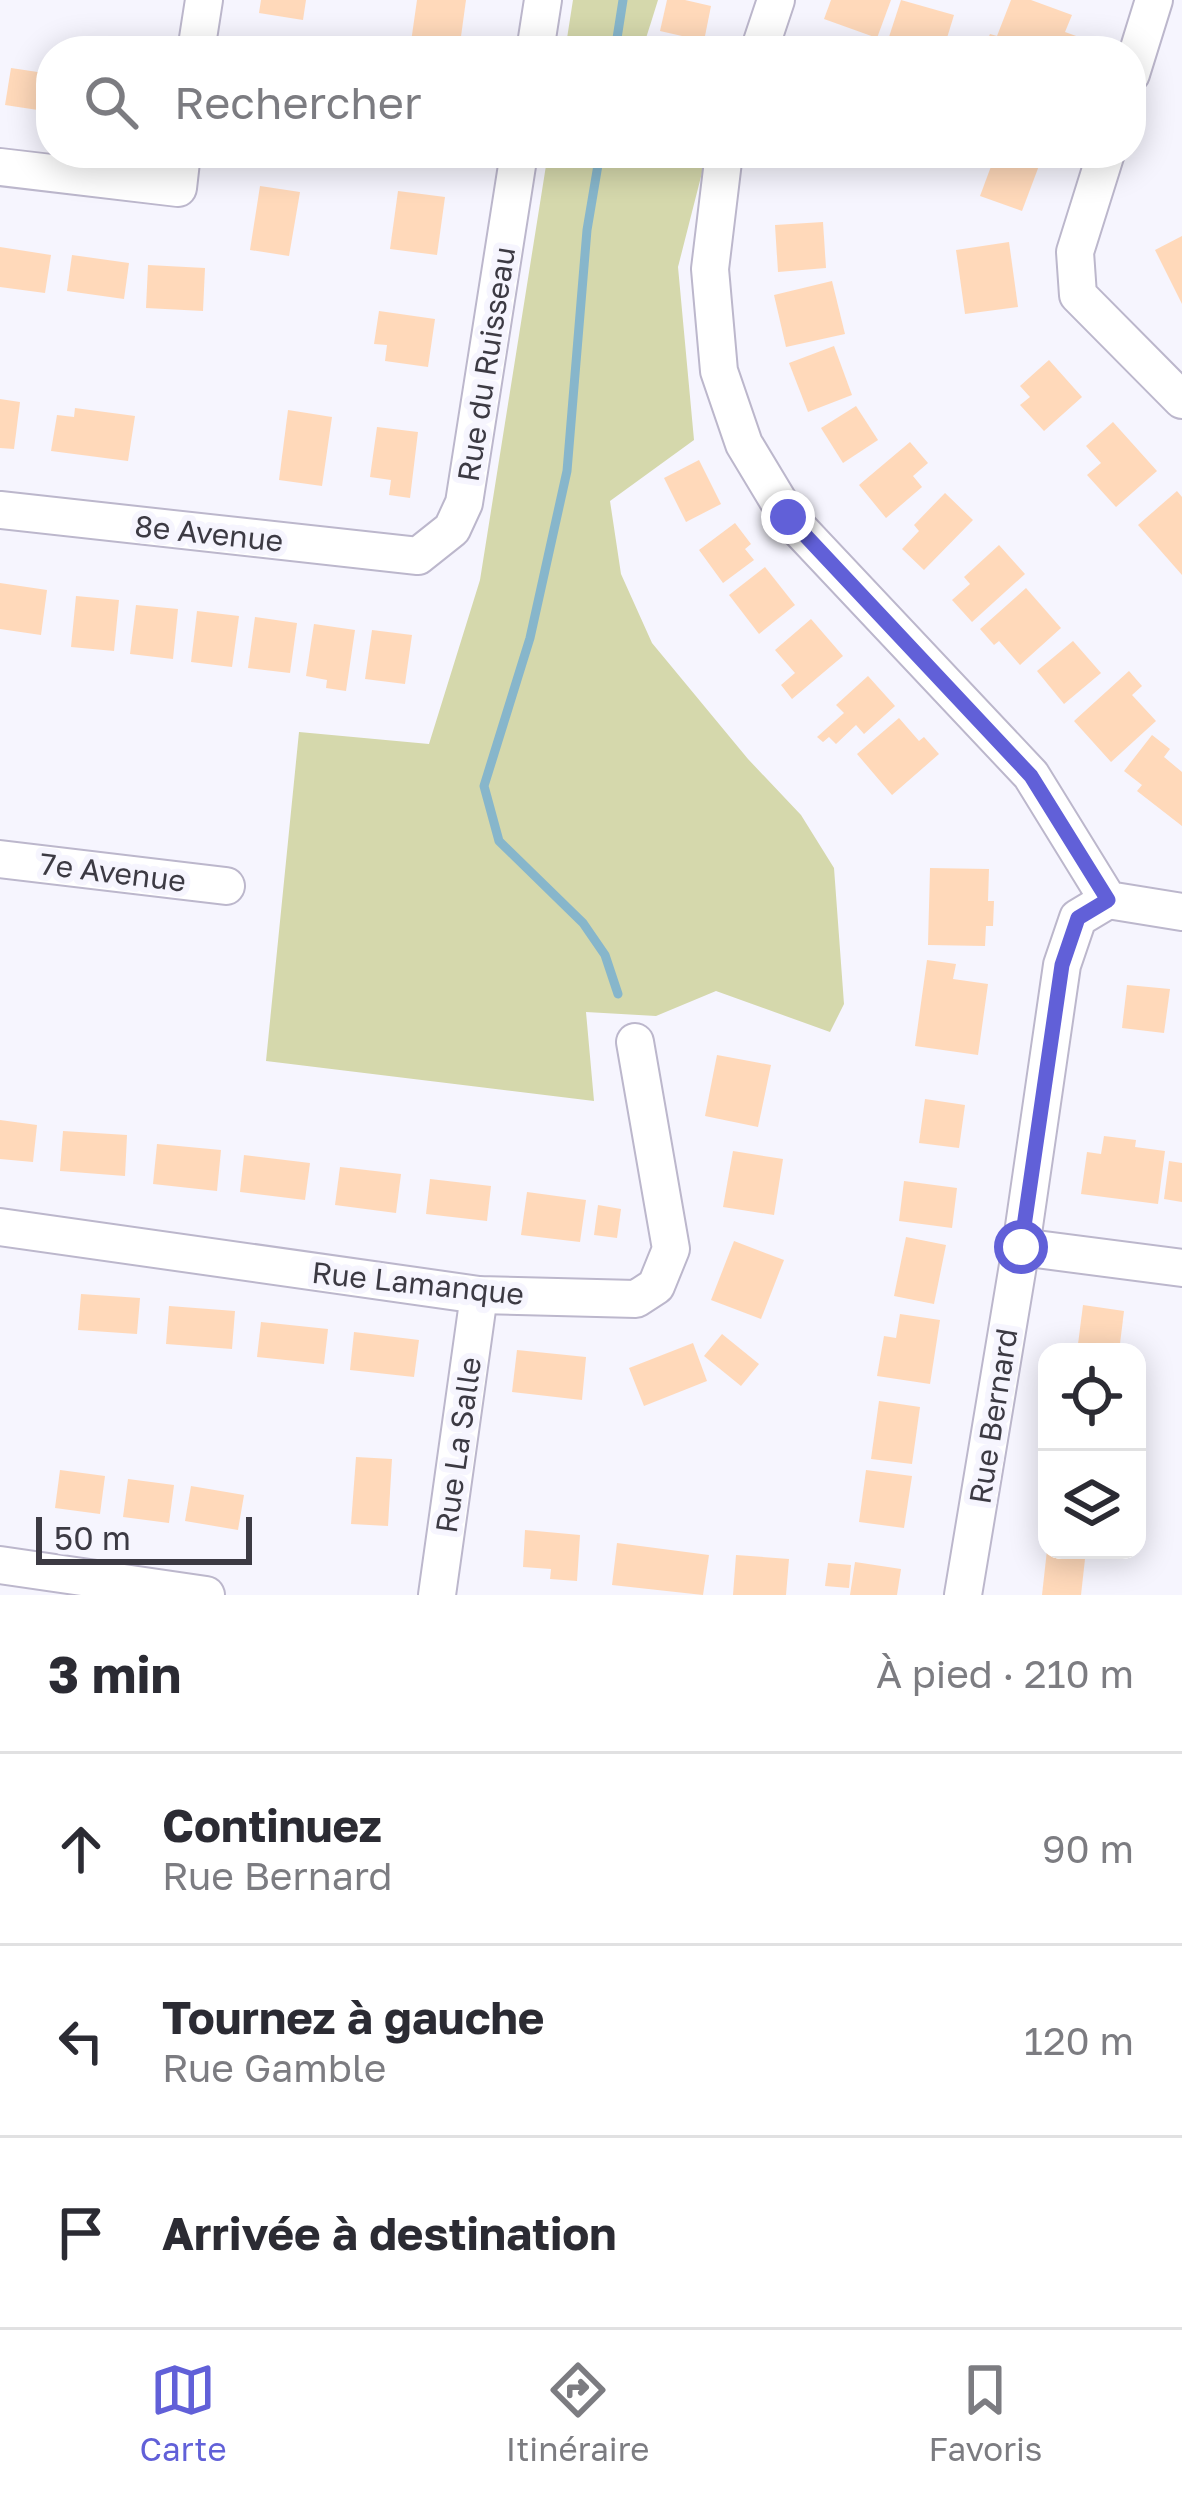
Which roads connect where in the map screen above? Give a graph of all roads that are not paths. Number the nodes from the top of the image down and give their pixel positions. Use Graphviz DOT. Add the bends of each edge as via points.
graph roads {
  1 [pos="203,0"];
  2 [pos="543,0"];
  3 [pos="776,0"];
  4 [pos="1154,0"];
  5 [pos="198,36"];
  6 [pos="537,36"];
  7 [pos="764,36"];
  8 [pos="1143,36"];
  9 [pos="0,167"];
  10 [pos="36,168"];
  11 [pos="60,168"];
  12 [pos="517,168"];
  13 [pos="722,168"];
  14 [pos="1101,168"];
  15 [pos="180,170"];
  16 [pos="1182,400"];
  17 [pos="0,510"];
  18 [pos="418,556"];
  19 [pos="0,859"];
  20 [pos="226,886"];
  21 [pos="1108,900"];
  22 [pos="1182,912"];
  23 [pos="635,1042"];
  24 [pos="0,1227"];
  25 [pos="1021,1247"];
  26 [pos="1182,1268"];
  27 [pos="479,1295"];
  28 [pos="0,1565"];
  29 [pos="206,1595"];
  30 [pos="437,1595"];
  31 [pos="963,1595"];
  1 -- 5 [label="street"];
  2 -- 6 [label="street"];
  3 -- 7 [label="street"];
  4 -- 8 [label="street"];
  9 -- 10 [label="street"];
  11 -- 15 [label="street"];
  12 -- 18 [label="street, Rue du Ruisseau" via="464,503 452,529"];
  13 -- 21 [label="street" via="710,269 719,371 744,444 788,517 1031,776"];
  14 -- 16 [label="street" via="1075,251 1078,295"];
  17 -- 18 [label="street, 8e Avenue"];
  19 -- 20 [label="street, 7e Avenue"];
  21 -- 22 [label="street"];
  21 -- 25 [label="street, Rue Bernard" via="1078,918 1062,965"];
  23 -- 27 [label="street, Rue Lamanque" via="628,1082 671,1249 656,1286 636,1299"];
  24 -- 27 [label="street, Rue Lamanque"];
  25 -- 26 [label="street"];
  25 -- 31 [label="street, Rue Bernard"];
  27 -- 30 [label="street, Rue La Salle"];
  28 -- 29 [label="street"];
}
